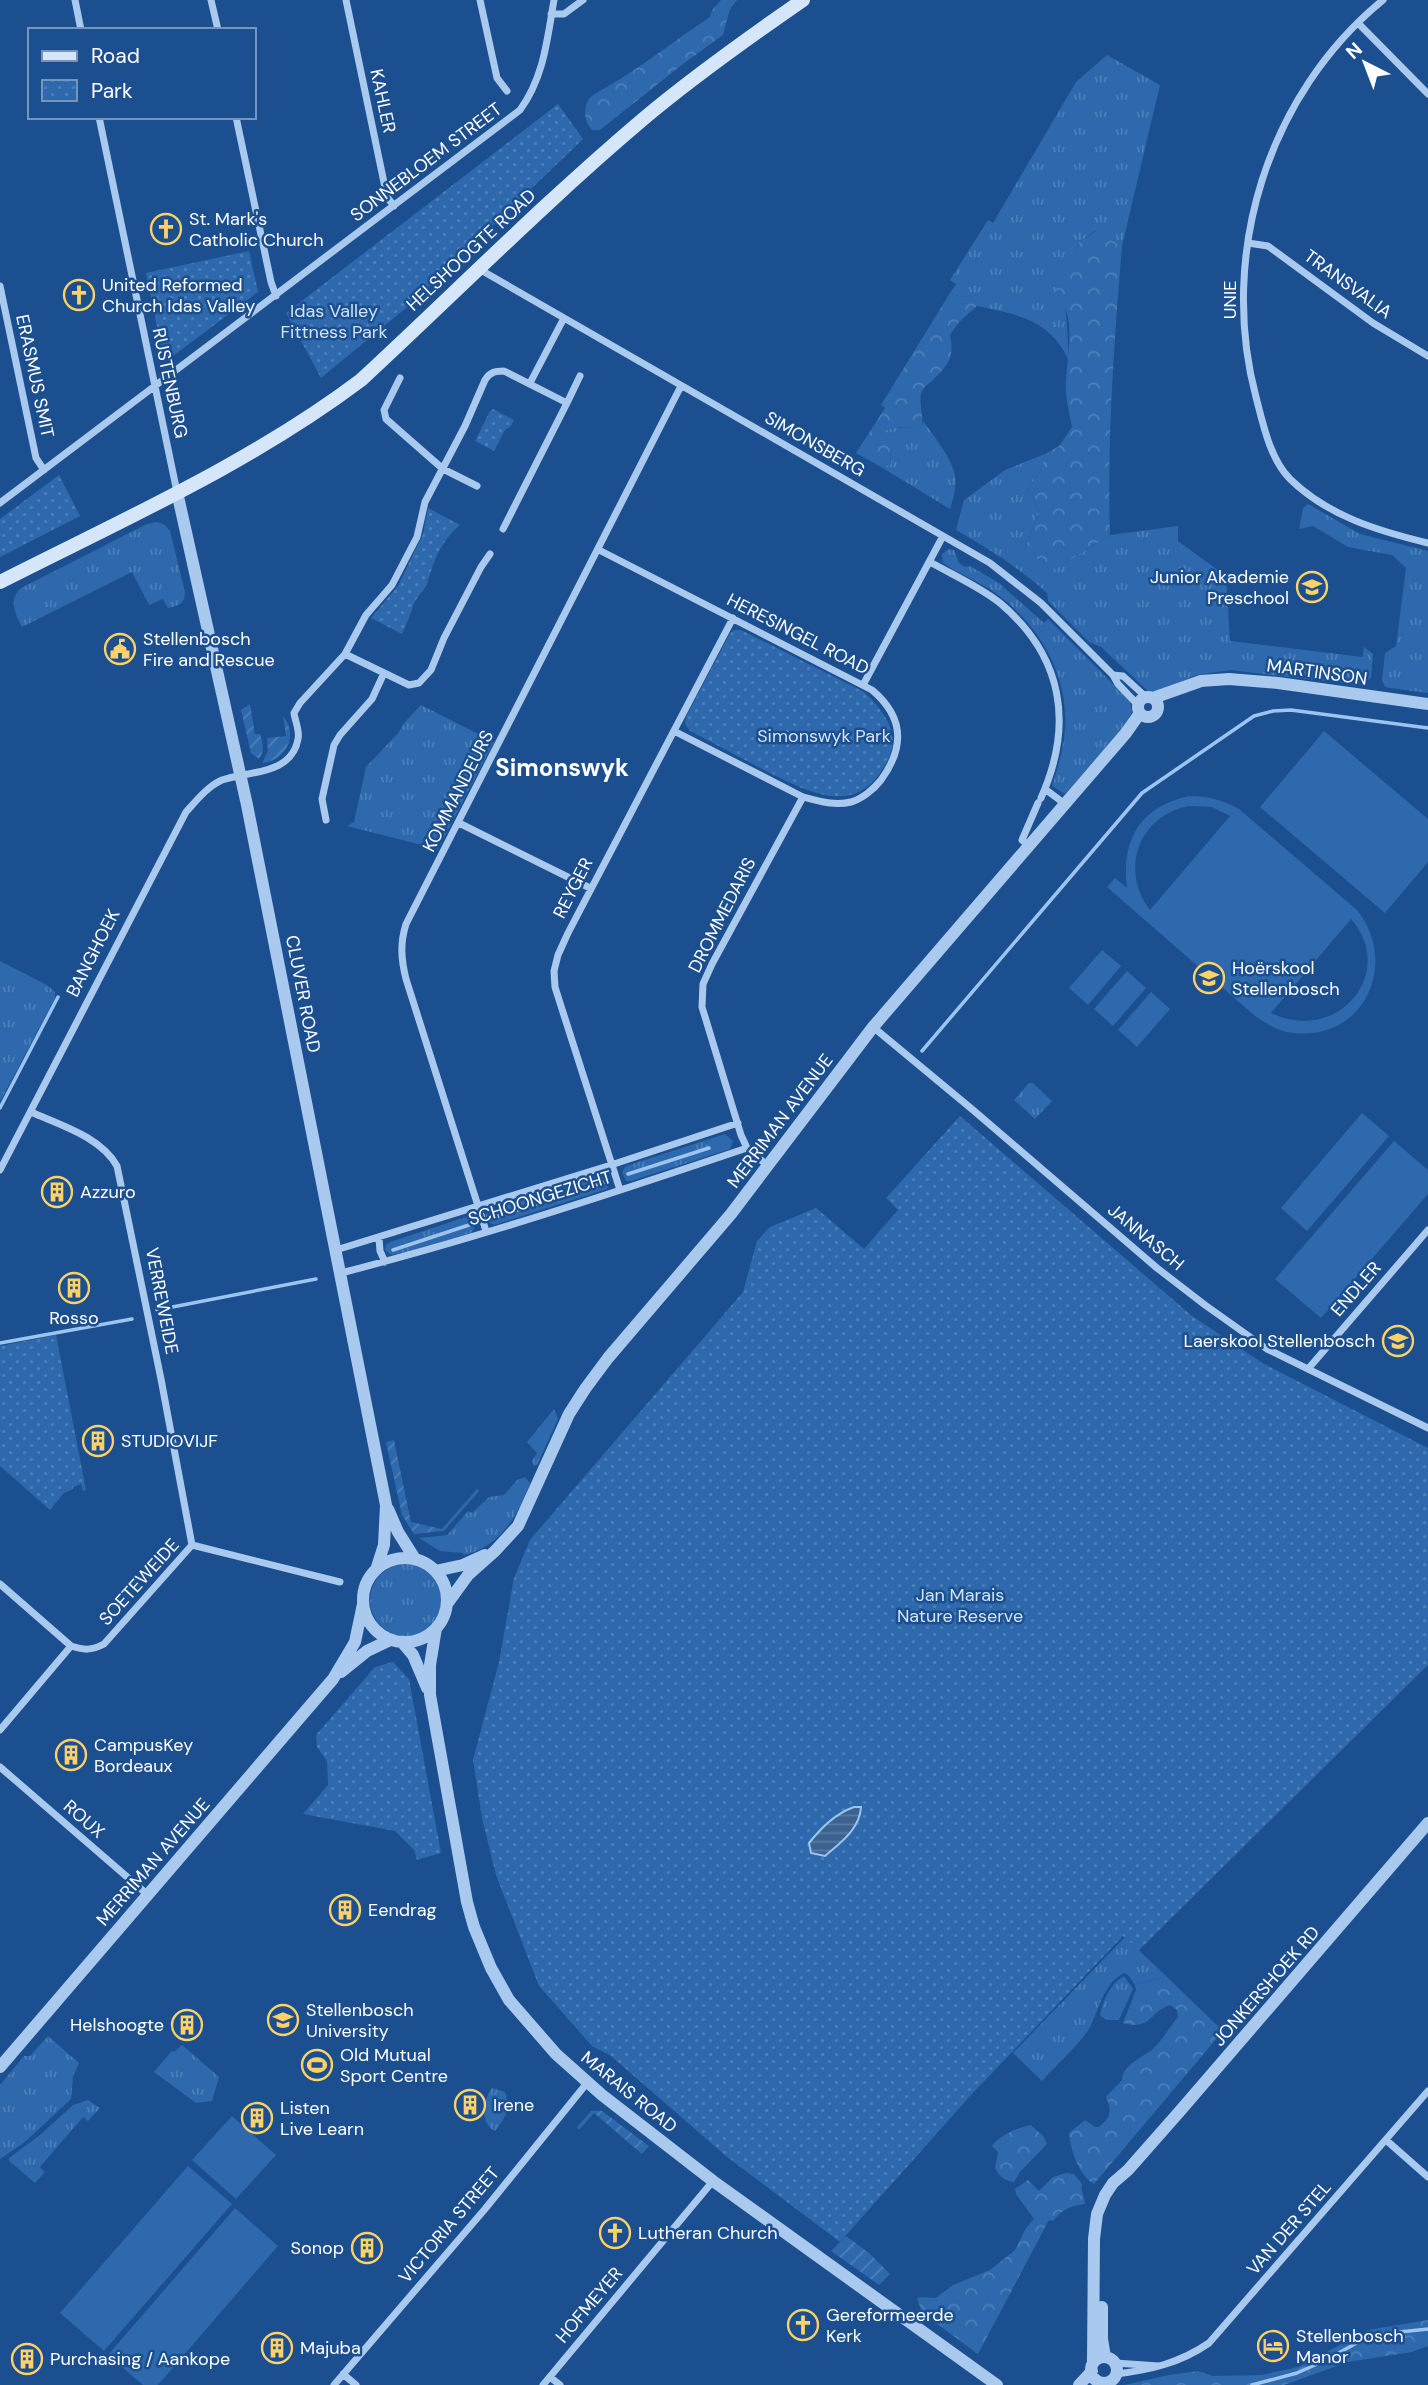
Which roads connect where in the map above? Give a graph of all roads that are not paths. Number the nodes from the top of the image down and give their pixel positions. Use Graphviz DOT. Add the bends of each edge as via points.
graph roads {
  1 [pos="75,0"];
  2 [pos="211,0"];
  3 [pos="346,0"];
  4 [pos="480,0"];
  5 [pos="554,0"];
  6 [pos="583,0"];
  7 [pos="803,0"];
  8 [pos="1383,0"];
  9 [pos="551,14"];
  10 [pos="1358,23"];
  11 [pos="81,28"];
  12 [pos="218,28"];
  13 [pos="507,91"];
  14 [pos="1428,94"];
  15 [pos="99,119"];
  16 [pos="236,119"];
  17 [pos="394,206"];
  18 [pos="1248,243"];
  19 [pos="479,270"];
  20 [pos="0,286"];
  21 [pos="276,296"];
  22 [pos="564,318"];
  23 [pos="1428,356"];
  24 [pos="580,376"];
  25 [pos="400,378"];
  26 [pos="530,383"];
  27 [pos="154,386"];
  28 [pos="681,386"];
  29 [pos="567,402"];
  30 [pos="443,469"];
  31 [pos="44,470"];
  32 [pos="477,486"];
  33 [pos="177,492"];
  34 [pos="0,503"];
  35 [pos="503,529"];
  36 [pos="943,537"];
  37 [pos="1428,543"];
  38 [pos="599,550"];
  39 [pos="490,554"];
  40 [pos="930,562"];
  41 [pos="0,582"];
  42 [pos="733,618"];
  43 [pos="345,654"];
  44 [pos="383,673"];
  45 [pos="863,685"];
  46 [pos="1428,704"];
  47 [pos="1147,706"];
  48 [pos="674,731"];
  49 [pos="241,777"];
  50 [pos="1045,789"];
  51 [pos="803,797"];
  52 [pos="1065,804"];
  53 [pos="326,820"];
  54 [pos="459,823"];
  55 [pos="1030,846"];
  56 [pos="590,888"];
  57 [pos="873,1027"];
  58 [pos="31,1112"];
  59 [pos="738,1123"];
  60 [pos="747,1148"];
  61 [pos="611,1165"];
  62 [pos="768,1166"];
  63 [pos="0,1170"];
  64 [pos="620,1190"];
  65 [pos="478,1207"];
  66 [pos="1428,1230"];
  67 [pos="486,1231"];
  68 [pos="379,1238"];
  69 [pos="336,1250"];
  70 [pos="385,1262"];
  71 [pos="341,1273"];
  72 [pos="1308,1369"];
  73 [pos="1428,1429"];
  74 [pos="386,1505"];
  75 [pos="192,1545"];
  76 [pos="495,1551"];
  77 [pos="415,1559"];
  78 [pos="376,1570"];
  79 [pos="435,1571"];
  80 [pos="340,1582"];
  81 [pos="0,1584"];
  82 [pos="363,1604"];
  83 [pos="447,1604"];
  84 [pos="436,1628"];
  85 [pos="396,1641"];
  86 [pos="71,1646"];
  87 [pos="333,1679"];
  88 [pos="430,1695"];
  89 [pos="0,1730"];
  90 [pos="0,1767"];
  91 [pos="1428,1823"];
  92 [pos="148,1895"];
  93 [pos="0,2067"];
  94 [pos="587,2083"];
  95 [pos="1428,2091"];
  96 [pos="1386,2140"];
  97 [pos="1428,2177"];
  98 [pos="713,2181"];
  99 [pos="1104,2366"];
  100 [pos="1160,2366"];
  101 [pos="343,2374"];
  102 [pos="550,2377"];
  103 [pos="1102,2384"];
  104 [pos="334,2385"];
  105 [pos="356,2385"];
  106 [pos="543,2385"];
  107 [pos="560,2385"];
  108 [pos="997,2385"];
  109 [pos="1079,2385"];
  1 -- 11 [label="street"];
  2 -- 12 [label="street"];
  3 -- 17 [label="street, KAHLER" via="387,197"];
  4 -- 13 [label="street" via="497,78"];
  5 -- 9 [label="street, SONNEBLOEM STREET"];
  6 -- 9 [label="street" via="564,14"];
  7 -- 19 [label="main road, HELSHOOGTE ROAD" via="643,119"];
  8 -- 10 [label="street, UNIE"];
  9 -- 17 [label="street, SONNEBLOEM STREET" via="538,80 520,110"];
  10 -- 14 [label="street"];
  10 -- 18 [label="street, UNIE" via="1317,68 1284,122 1258,191"];
  15 -- 27 [label="street, RUSTENBURG"];
  16 -- 21 [label="street"];
  17 -- 21 [label="street, SONNEBLOEM STREET"];
  18 -- 23 [label="street, TRANSVALIA" via="1268,246 1373,323"];
  18 -- 37 [label="street, UNIE" via="1245,309 1251,379 1282,469 1304,491 1341,515"];
  19 -- 22 [label="street, SIMONSBERG"];
  19 -- 33 [label="main road, HELSHOOGTE ROAD" via="335,400"];
  20 -- 31 [label="street, ERASMUS SMIT" via="30,434"];
  21 -- 27 [label="street, SONNEBLOEM STREET"];
  22 -- 26 [label="street"];
  22 -- 28 [label="street, SIMONSBERG"];
  24 -- 29 [label="street"];
  25 -- 30 [label="street" via="384,410 386,419"];
  26 -- 29 [label="street"];
  26 -- 30 [label="street, BANGHOEK" via="504,371 489,374"];
  27 -- 31 [label="street, SONNEBLOEM STREET"];
  27 -- 33 [label="street, RUSTENBURG"];
  28 -- 36 [label="street, SIMONSBERG"];
  28 -- 38 [label="street, KOMMANDEURS"];
  29 -- 35 [label="street"];
  30 -- 32 [label="street"];
  30 -- 43 [label="street, BANGHOEK" via="393,585 366,616"];
  31 -- 34 [label="street, SONNEBLOEM STREET"];
  33 -- 41 [label="main road, HELSHOOGTE ROAD"];
  33 -- 49 [label="street, CLUVER ROAD"];
  36 -- 40 [label="street"];
  36 -- 47 [label="street, SIMONSBERG" via="990,563 1041,603 1118,684"];
  38 -- 42 [label="street, HERESINGEL ROAD"];
  38 -- 54 [label="street, KOMMANDEURS"];
  39 -- 44 [label="street" via="426,677 409,685"];
  40 -- 45 [label="street"];
  40 -- 50 [label="street" via="998,602 1028,633 1048,667 1059,701 1060,735"];
  42 -- 45 [label="street, HERESINGEL ROAD"];
  42 -- 48 [label="street, REYGER"];
  43 -- 44 [label="street"];
  43 -- 49 [label="street, BANGHOEK" via="294,713 298,740 289,758 279,766"];
  44 -- 53 [label="street" via="372,699 334,745 322,799"];
  45 -- 51 [label="street, HERESINGEL ROAD" via="893,712 898,744 892,765 874,789 851,802 824,803"];
  46 -- 47 [label="street, MARTINSON" via="1229,679 1201,681"];
  47 -- 52 [label="street, MERRIMAN AVENUE"];
  48 -- 51 [label="street, HERESINGEL ROAD"];
  48 -- 56 [label="street, REYGER"];
  49 -- 58 [label="street, BANGHOEK" via="213,786 186,812"];
  49 -- 69 [label="street, CLUVER ROAD"];
  50 -- 52 [label="street"];
  50 -- 55 [label="street" via="1022,840"];
  51 -- 59 [label="street, DROMMEDARIS" via="703,984 704,1017"];
  52 -- 55 [label="street, MERRIMAN AVENUE"];
  54 -- 56 [label="street"];
  54 -- 65 [label="street, KOMMANDEURS" via="406,924 402,963"];
  55 -- 57 [label="street, MERRIMAN AVENUE"];
  56 -- 61 [label="street, REYGER" via="558,955 555,987"];
  57 -- 62 [label="street, MERRIMAN AVENUE"];
  57 -- 72 [label="street, JANNASCH" via="1179,1285 1267,1349"];
  58 -- 63 [label="street, BANGHOEK"];
  58 -- 75 [label="street, VERREWEIDE" via="96,1143 117,1166"];
  59 -- 60 [label="street, DROMMEDARIS"];
  59 -- 61 [label="street, SCHOONGEZICHT"];
  60 -- 62 [label="street, DROMMEDARIS"];
  60 -- 64 [label="street, SCHOONGEZICHT"];
  61 -- 64 [label="street, REYGER"];
  61 -- 65 [label="street, SCHOONGEZICHT"];
  62 -- 76 [label="street, MERRIMAN AVENUE" via="585,1389 552,1449 525,1513"];
  64 -- 67 [label="street, SCHOONGEZICHT"];
  65 -- 67 [label="street, KOMMANDEURS"];
  65 -- 68 [label="street, SCHOONGEZICHT"];
  66 -- 72 [label="street, ENDLER"];
  67 -- 70 [label="street, SCHOONGEZICHT"];
  68 -- 69 [label="street, SCHOONGEZICHT"];
  68 -- 70 [label="street"];
  69 -- 71 [label="street, CLUVER ROAD"];
  70 -- 71 [label="street, SCHOONGEZICHT"];
  71 -- 74 [label="street, CLUVER ROAD"];
  72 -- 73 [label="street, JANNASCH"];
  74 -- 77 [label="street, CLUVER ROAD"];
  74 -- 78 [label="street, CLUVER ROAD" via="384,1545"];
  75 -- 80 [label="street, SOETEWEIDE"];
  75 -- 86 [label="street, SOETEWEIDE" via="104,1644 85,1651"];
  76 -- 79 [label="street, MERRIMAN AVENUE"];
  76 -- 83 [label="street, MERRIMAN AVENUE" via="468,1575"];
  77 -- 78 [label="street" via="390,1561"];
  77 -- 79 [label="street"];
  78 -- 82 [label="street" via="365,1586"];
  79 -- 83 [label="street" via="445,1586"];
  81 -- 86 [label="street"];
  82 -- 85 [label="street" via="374,1629"];
  82 -- 87 [label="street, MERRIMAN AVENUE" via="355,1642"];
  83 -- 84 [label="street"];
  84 -- 85 [label="street" via="421,1639"];
  84 -- 88 [label="street, MARAIS ROAD"];
  85 -- 87 [label="street, MERRIMAN AVENUE" via="367,1651"];
  85 -- 88 [label="street, MARAIS ROAD" via="419,1668"];
  86 -- 89 [label="street"];
  87 -- 92 [label="street, MERRIMAN AVENUE"];
  88 -- 94 [label="street, MARAIS ROAD" via="474,1927 509,2000"];
  90 -- 92 [label="street, ROUX"];
  91 -- 99 [label="street, JONKERSHOEK RD" via="1101,2202 1094,2250"];
  92 -- 93 [label="street, MERRIMAN AVENUE"];
  94 -- 98 [label="street, MARAIS ROAD"];
  94 -- 101 [label="street, VICTORIA STREET"];
  95 -- 96 [label="street, VAN DER STEL"];
  96 -- 97 [label="street"];
  96 -- 100 [label="street, VAN DER STEL" via="1209,2343 1182,2360"];
  98 -- 102 [label="street, HOFMEYER"];
  98 -- 108 [label="street, MARAIS ROAD"];
  99 -- 100 [label="street, VAN DER STEL"];
  99 -- 100 [label="street, VAN DER STEL" via="1152,2370"];
  99 -- 103 [label="street" via="1111,2381"];
  99 -- 109 [label="street"];
  101 -- 104 [label="street, VICTORIA STREET"];
  101 -- 105 [label="street"];
  102 -- 106 [label="street, HOFMEYER"];
  102 -- 107 [label="street"];
}
